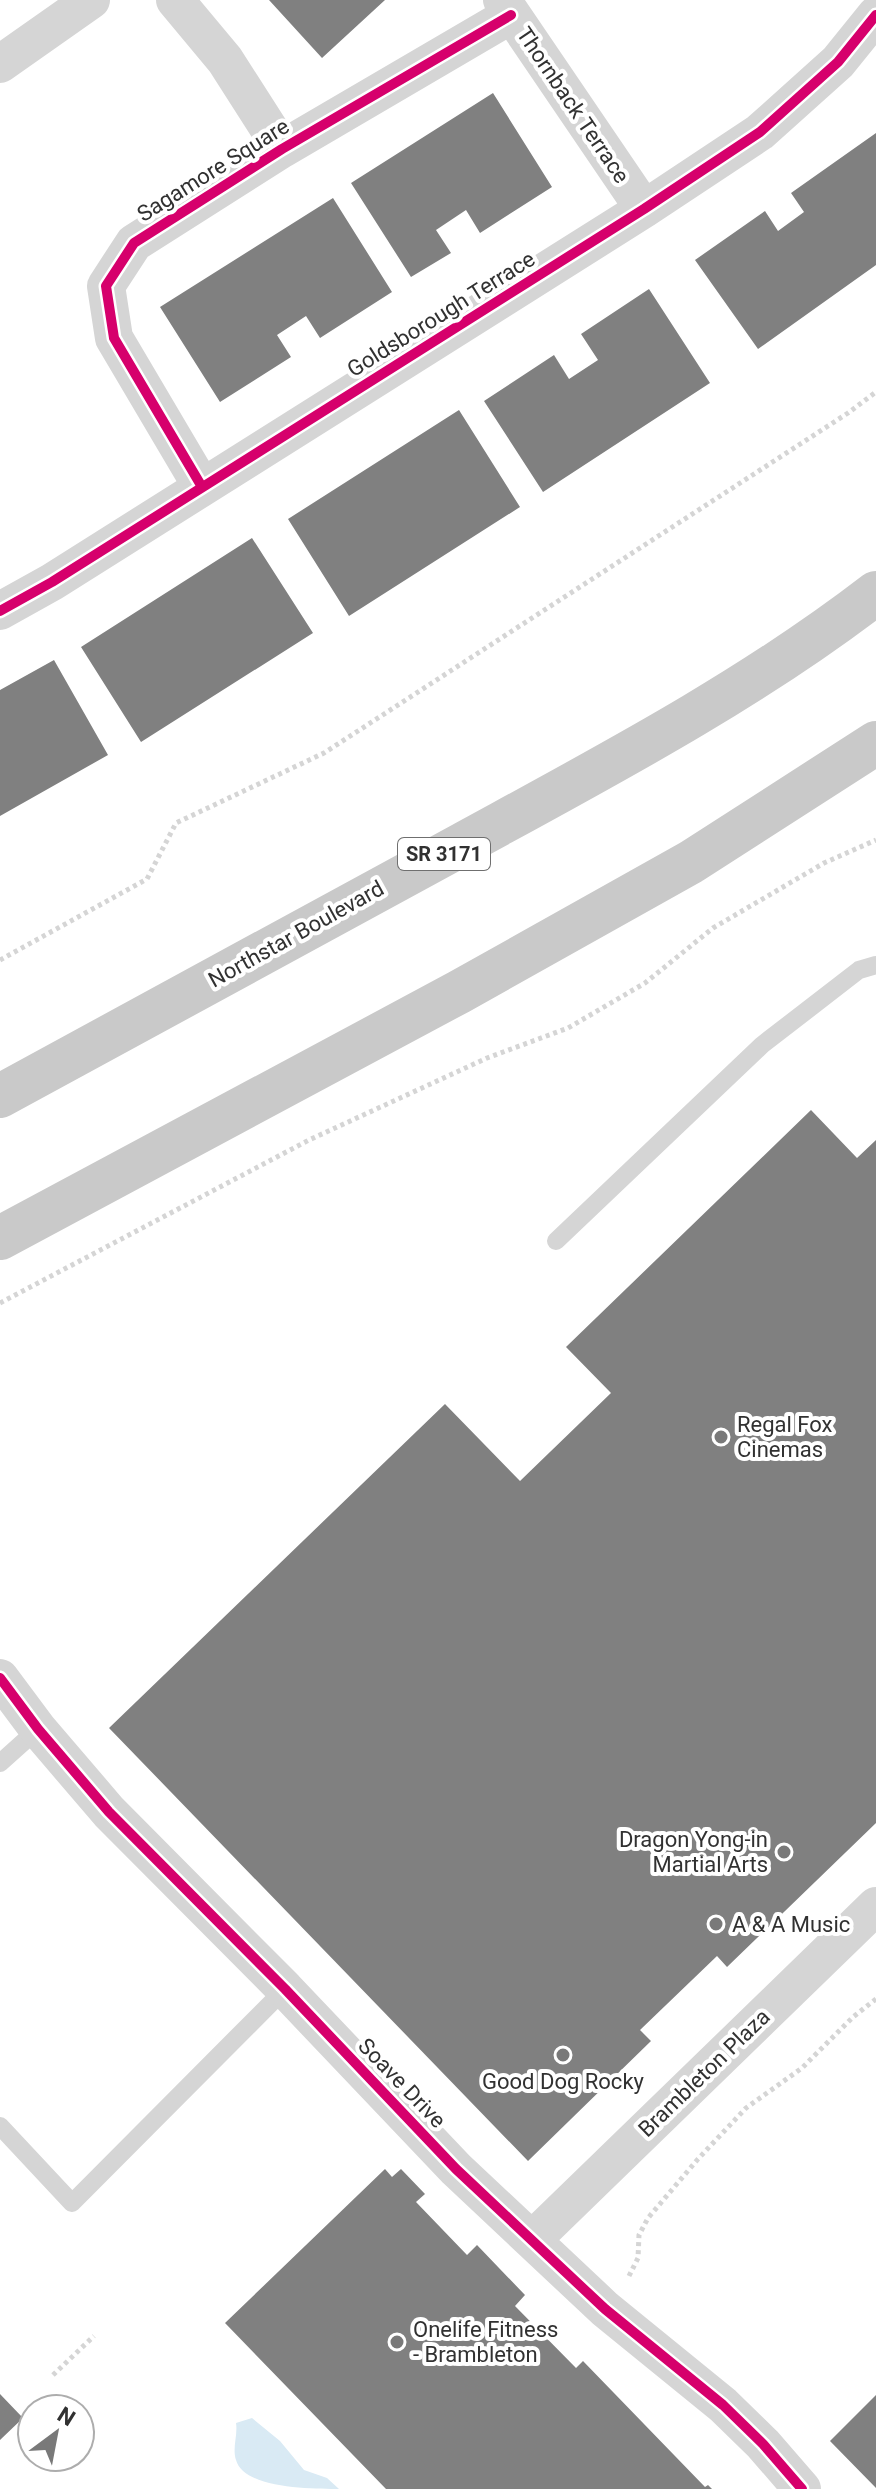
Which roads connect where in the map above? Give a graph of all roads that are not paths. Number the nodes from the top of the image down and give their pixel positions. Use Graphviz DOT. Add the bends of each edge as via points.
graph roads {
  1 [pos="91,0"];
  2 [pos="175,0"];
  3 [pos="507,7"];
  4 [pos="876,15"];
  5 [pos="0,64"];
  6 [pos="282,149"];
  7 [pos="644,209"];
  8 [pos="202,487"];
  9 [pos="876,593"];
  10 [pos="0,611"];
  11 [pos="876,743"];
  12 [pos="876,965"];
  13 [pos="0,1096"];
  14 [pos="0,1238"];
  15 [pos="556,1241"];
  16 [pos="0,1678"];
  17 [pos="38,1729"];
  18 [pos="0,1763"];
  19 [pos="876,1906"];
  20 [pos="285,1989"];
  21 [pos="0,2126"];
  22 [pos="532,2240"];
  23 [pos="802,2489"];
  1 -- 5 [label="street"];
  2 -- 6 [label="street" via="225,60"];
  3 -- 6 [label="street, Sagamore Square"];
  3 -- 7 [label="street, Thornback Terrace"];
  4 -- 7 [label="street, Goldsborough Terrace" via="838,62 760,132"];
  6 -- 8 [label="street, Sagamore Square" via="134,243 106,286 114,338"];
  7 -- 8 [label="street, Goldsborough Terrace"];
  8 -- 10 [label="street, Goldsborough Terrace"];
  9 -- 13 [label="main road, Northstar Boulevard / SR 3171" via="695,715"];
  11 -- 14 [label="main road" via="691,862"];
  12 -- 15 [label="lane" via="859,970 762,1045"];
  16 -- 17 [label="street, Soave Drive"];
  17 -- 18 [label="lane"];
  17 -- 20 [label="street, Soave Drive" via="109,1812"];
  19 -- 22 [label="street, Brambleton Plaza"];
  20 -- 21 [label="lane" via="72,2203"];
  20 -- 22 [label="street, Soave Drive" via="456,2169"];
  22 -- 23 [label="street, Soave Drive" via="605,2309 723,2405"];
}
